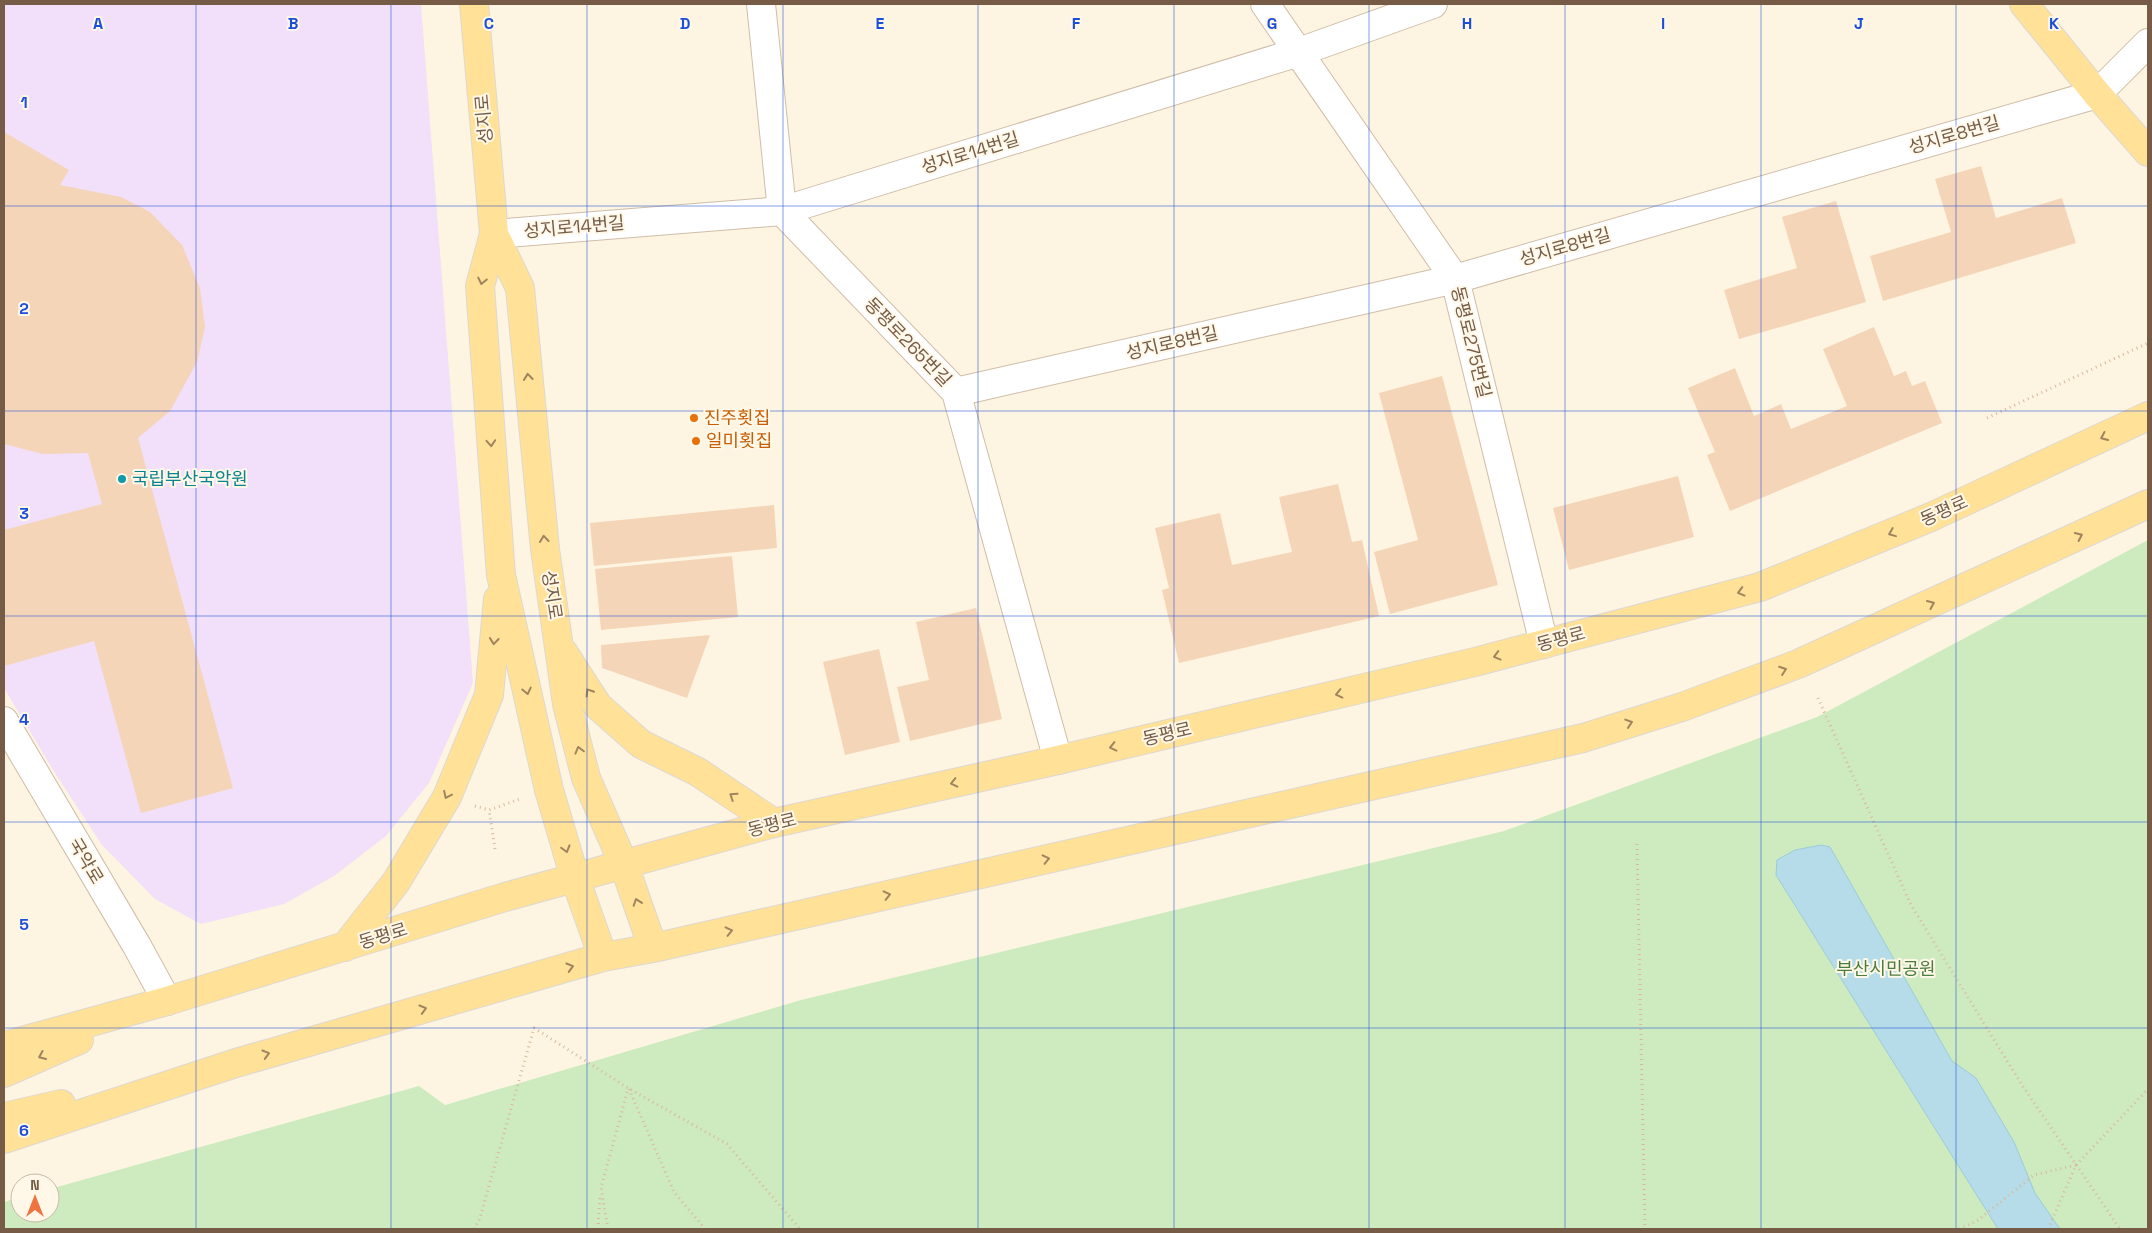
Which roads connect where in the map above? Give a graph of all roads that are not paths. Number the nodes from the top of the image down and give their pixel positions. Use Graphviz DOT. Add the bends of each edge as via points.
graph roads {
  1 [pos="474,4"];
  2 [pos="761,4"];
  3 [pos="1264,4"];
  4 [pos="1433,4"];
  5 [pos="2024,4"];
  6 [pos="2148,43"];
  7 [pos="1299,52"];
  8 [pos="2097,94"];
  9 [pos="2148,152"];
  10 [pos="782,211"];
  11 [pos="494,234"];
  12 [pos="1455,279"];
  13 [pos="956,392"];
  14 [pos="2148,416"];
  15 [pos="2148,504"];
  16 [pos="501,575"];
  17 [pos="1544,644"];
  18 [pos="560,648"];
  19 [pos="4,721"];
  20 [pos="1058,760"];
  21 [pos="774,823"];
  22 [pos="624,865"];
  23 [pos="575,878"];
  24 [pos="345,947"];
  25 [pos="653,948"];
  26 [pos="604,957"];
  27 [pos="167,1001"];
  28 [pos="4,1046"];
  29 [pos="236,1062"];
  30 [pos="4,1073"];
  31 [pos="4,1117"];
  32 [pos="4,1139"];
  1 -- 11 [label="main road, 성지로"];
  2 -- 10 [label="street"];
  3 -- 7 [label="street, 동평로275번길"];
  4 -- 7 [label="street, 성지로14번길"];
  5 -- 8 [label="main road"];
  6 -- 8 [label="street, 성지로8번길"];
  7 -- 10 [label="street, 성지로14번길"];
  7 -- 12 [label="street, 동평로275번길"];
  8 -- 9 [label="main road"];
  8 -- 12 [label="street, 성지로8번길"];
  10 -- 11 [label="street, 성지로14번길"];
  10 -- 13 [label="street, 동평로265번길"];
  11 -- 16 [label="main road, 성지로, one-way" via="480,286"];
  18 -- 11 [label="main road, 성지로, one-way" via="545,549 520,288"];
  12 -- 13 [label="street, 성지로8번길"];
  12 -- 17 [label="street, 동평로275번길"];
  13 -- 20 [label="street, 동평로265번길"];
  14 -- 17 [label="main road, 동평로, one-way" via="1932,517 1760,588"];
  25 -- 15 [label="main road, one-way" via="1583,738 1798,664"];
  16 -- 23 [label="main road, 성지로, one-way" via="549,790"];
  16 -- 24 [label="main road, 성지로, one-way" via="489,695 447,798 396,882"];
  17 -- 20 [label="main road, 동평로, one-way"];
  21 -- 18 [label="main road, one-way" via="698,772 641,744 598,706"];
  22 -- 18 [label="main road, 성지로, one-way" via="586,778 567,704"];
  19 -- 27 [label="street, 국악로"];
  20 -- 21 [label="main road, 동평로, one-way"];
  21 -- 22 [label="main road, 동평로"];
  22 -- 23 [label="main road, 동평로"];
  25 -- 22 [label="main road, 성지로, one-way"];
  23 -- 24 [label="main road, 동평로"];
  23 -- 26 [label="main road, 성지로"];
  24 -- 27 [label="main road, 동평로"];
  25 -- 26 [label="main road"];
  29 -- 26 [label="main road, one-way"];
  27 -- 28 [label="main road"];
  27 -- 30 [label="main road, one-way"];
  29 -- 31 [label="main road"];
  29 -- 32 [label="main road"];
}
